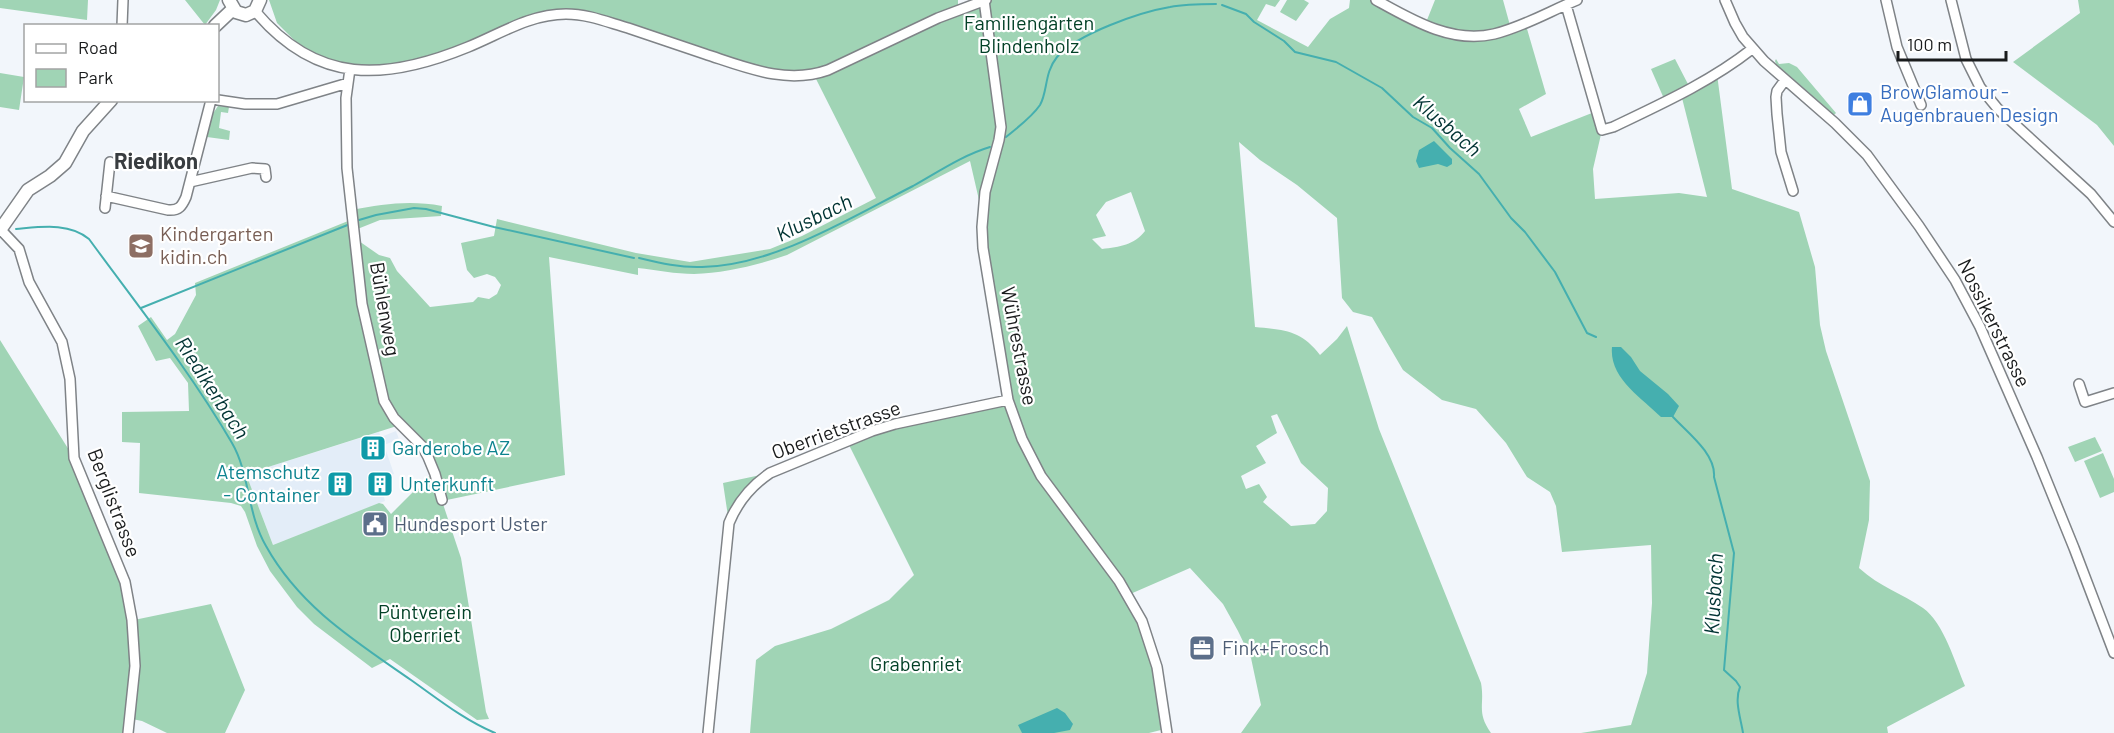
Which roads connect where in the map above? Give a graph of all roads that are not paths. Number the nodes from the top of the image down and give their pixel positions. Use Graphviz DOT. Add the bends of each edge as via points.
graph roads {
  1 [pos="123,0"];
  2 [pos="984,0"];
  3 [pos="1376,0"];
  4 [pos="1577,0"];
  5 [pos="1725,0"];
  6 [pos="1886,0"];
  7 [pos="1950,0"];
  8 [pos="231,4"];
  9 [pos="1566,4"];
  10 [pos="258,6"];
  11 [pos="122,24"];
  12 [pos="216,24"];
  13 [pos="1752,49"];
  14 [pos="350,69"];
  15 [pos="1785,80"];
  16 [pos="348,83"];
  17 [pos="219,100"];
  18 [pos="109,102"];
  19 [pos="210,102"];
  20 [pos="1921,105"];
  21 [pos="110,162"];
  22 [pos="266,177"];
  23 [pos="190,182"];
  24 [pos="1793,191"];
  25 [pos="106,196"];
  26 [pos="105,208"];
  27 [pos="2114,222"];
  28 [pos="0,230"];
  29 [pos="2079,384"];
  30 [pos="2114,393"];
  31 [pos="1008,400"];
  32 [pos="442,500"];
  33 [pos="2114,653"];
  34 [pos="128,733"];
  35 [pos="708,733"];
  36 [pos="1167,733"];
  1 -- 11 [label="street"];
  2 -- 14 [label="street" via="814,75 760,72 598,19 564,14 535,18 467,47 401,68"];
  2 -- 31 [label="street, Wührestrasse" via="1001,127 981,227"];
  3 -- 9 [label="street" via="1435,29 1469,36 1511,29"];
  4 -- 9 [label="street"];
  5 -- 13 [label="street, Nossikerstrasse"];
  6 -- 20 [label="street" via="1897,47"];
  7 -- 27 [label="street" via="1966,59 1980,87 1998,109 2091,194"];
  8 -- 10 [label="main road" via="236,12 246,15"];
  8 -- 12 [label="main road"];
  9 -- 13 [label="street" via="1602,130 1704,81"];
  10 -- 14 [label="street" via="273,31 292,47 318,61"];
  13 -- 15 [label="street, Nossikerstrasse"];
  14 -- 16 [label="street, Bühlenweg"];
  15 -- 24 [label="street" via="1776,97 1777,114 1781,152"];
  15 -- 33 [label="street, Nossikerstrasse" via="1867,155 1959,287 2037,457"];
  16 -- 17 [label="street" via="277,104"];
  16 -- 32 [label="street, Bühlenweg" via="347,168 358,282 382,395 394,418 422,446"];
  18 -- 28 [label="main road" via="83,131 65,163 28,190"];
  19 -- 23 [label="street"];
  21 -- 25 [label="street"];
  22 -- 23 [label="street" via="265,169 252,168"];
  23 -- 25 [label="street" via="184,202 176,210"];
  25 -- 26 [label="street"];
  28 -- 34 [label="street, Berglistrasse" via="19,249 29,282 62,342 70,379 74,458 125,582 135,666"];
  29 -- 30 [label="street" via="2085,402"];
  31 -- 35 [label="street, Oberrietstrasse" via="872,431 770,473 746,494 729,523"];
  31 -- 36 [label="street, Wührestrasse" via="1041,476 1119,581 1142,621 1157,667"];
}
